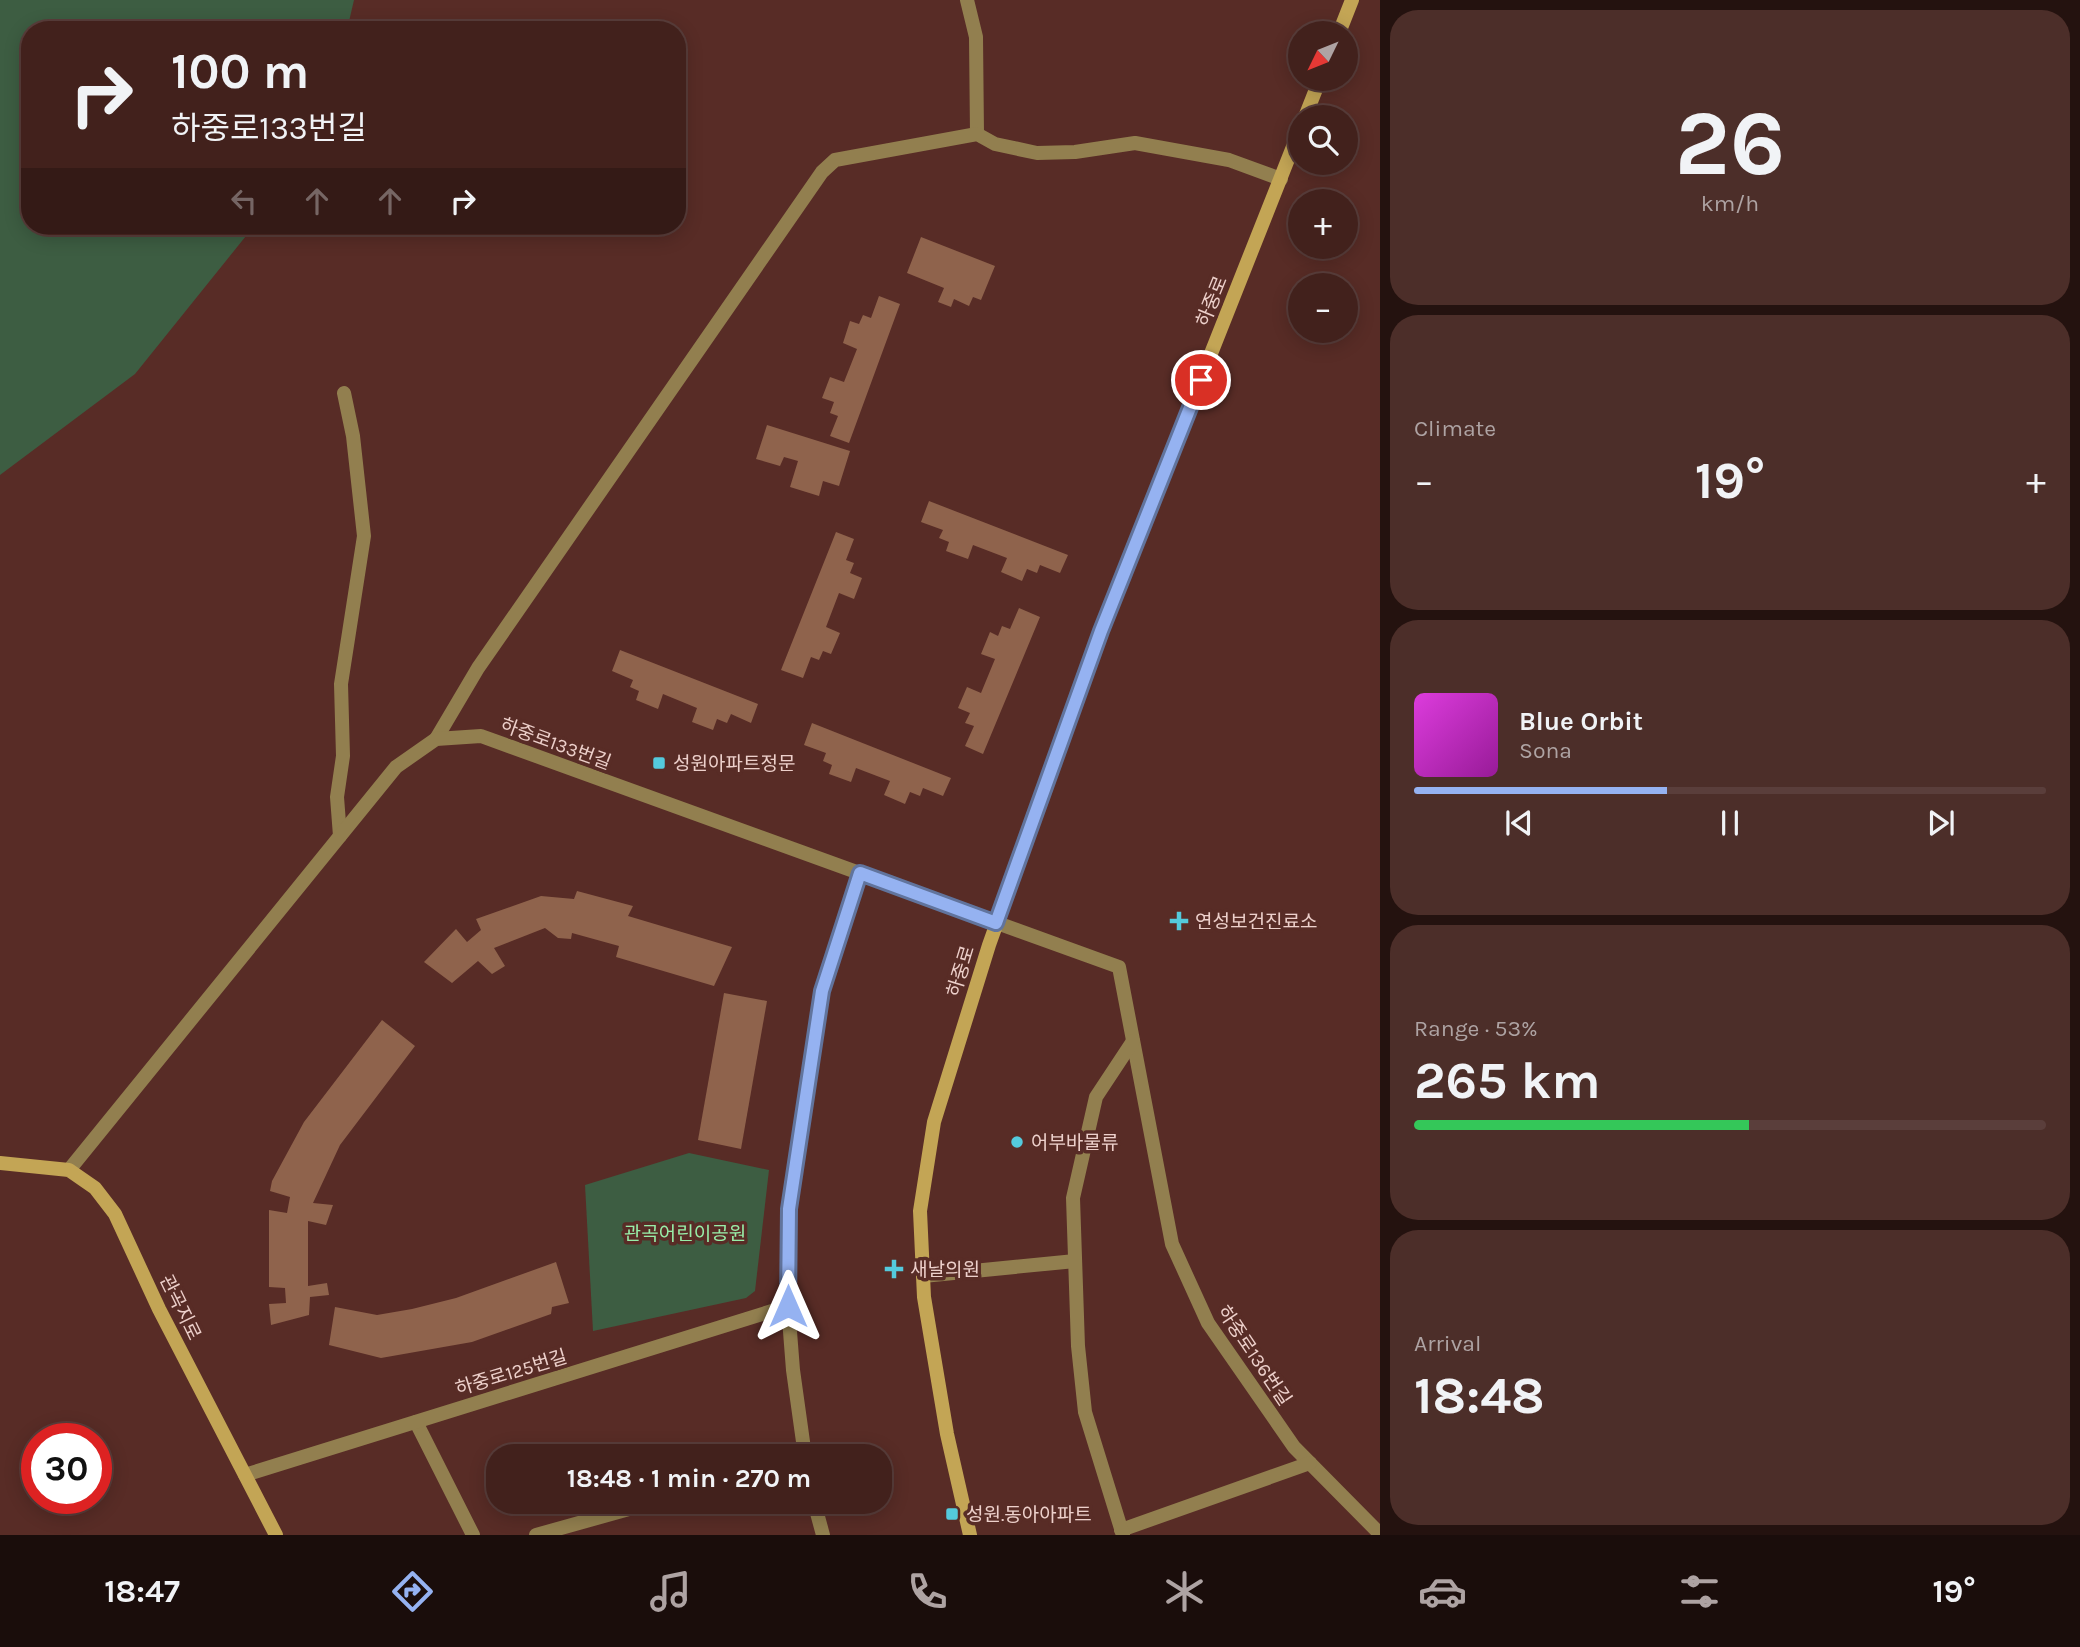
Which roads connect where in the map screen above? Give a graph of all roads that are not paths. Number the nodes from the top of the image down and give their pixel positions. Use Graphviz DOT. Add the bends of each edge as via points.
graph roads {
  1 [pos="967,0"];
  2 [pos="1352,0"];
  3 [pos="1344,21"];
  4 [pos="977,134"];
  5 [pos="1288,161"];
  6 [pos="1281,179"];
  7 [pos="344,393"];
  8 [pos="436,739"];
  9 [pos="340,836"];
  10 [pos="860,873"];
  11 [pos="996,923"];
  12 [pos="1133,1041"];
  13 [pos="0,1163"];
  14 [pos="69,1170"];
  15 [pos="1075,1261"];
  16 [pos="923,1276"];
  17 [pos="788,1306"];
  18 [pos="416,1422"];
  19 [pos="803,1444"];
  20 [pos="1310,1463"];
  21 [pos="245,1475"];
  22 [pos="611,1514"];
  23 [pos="817,1514"];
  24 [pos="1122,1532"];
  25 [pos="1380,1534"];
  26 [pos="276,1535"];
  27 [pos="473,1535"];
  28 [pos="536,1535"];
  29 [pos="823,1535"];
  30 [pos="970,1535"];
  1 -- 4 [label="street" via="976,37"];
  2 -- 3 [label="street"];
  4 -- 6 [label="street" via="995,144 1037,153 1135,143 1228,160"];
  4 -- 8 [label="street" via="835,160 822,172 478,668"];
  5 -- 6 [label="street, 하중로"];
  6 -- 11 [label="street, 하중로" via="1101,631"];
  7 -- 9 [label="street" via="363,536 341,684"];
  8 -- 9 [label="street" via="396,768"];
  8 -- 10 [label="street, 하중로133번길" via="481,736"];
  9 -- 14 [label="street"];
  10 -- 11 [label="street, 하중로133번길"];
  10 -- 17 [label="street" via="822,991 789,1209"];
  11 -- 12 [label="street, 하중로136번길" via="1119,967"];
  11 -- 16 [label="street, 하중로" via="934,1122 920,1211"];
  12 -- 15 [label="street" via="1096,1097 1073,1198"];
  12 -- 20 [label="street, 하중로136번길" via="1172,1244 1208,1323 1294,1447"];
  13 -- 14 [label="street"];
  14 -- 21 [label="street, 관곡지로" via="95,1188 115,1214"];
  15 -- 16 [label="street"];
  15 -- 24 [label="street" via="1085,1412"];
  16 -- 30 [label="street, 하중로" via="947,1434"];
  17 -- 18 [label="street, 하중로125번길"];
  17 -- 19 [label="street"];
  18 -- 21 [label="street, 하중로125번길"];
  18 -- 27 [label="street"];
  20 -- 24 [label="street"];
  20 -- 25 [label="street, 하중로136번길"];
  21 -- 26 [label="street, 관곡지로"];
  22 -- 28 [label="street"];
  23 -- 29 [label="street"];
}
